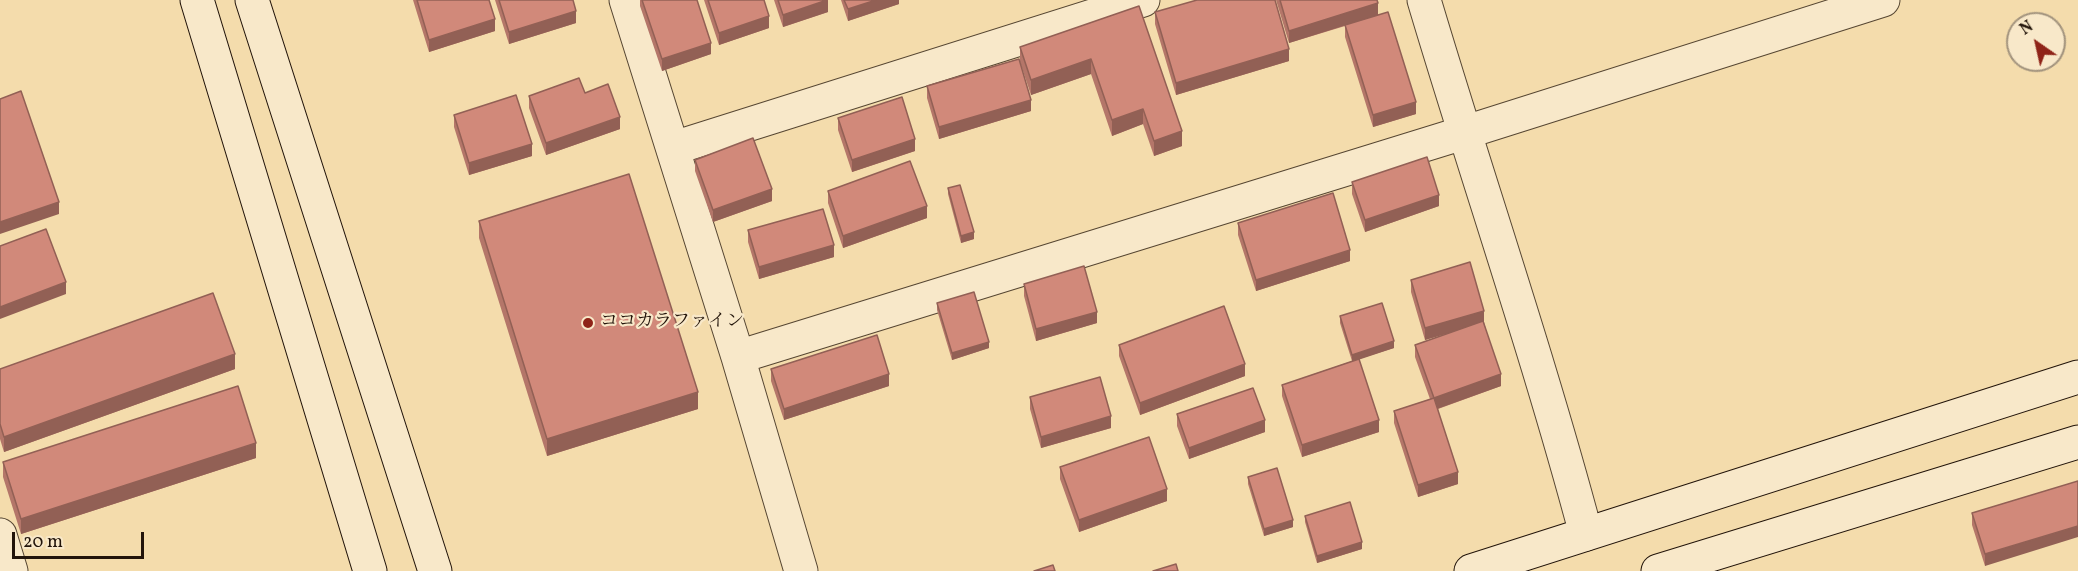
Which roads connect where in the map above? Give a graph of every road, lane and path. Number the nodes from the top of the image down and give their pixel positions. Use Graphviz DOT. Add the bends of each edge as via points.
graph roads {
  1 [pos="197,0"];
  2 [pos="252,0"];
  3 [pos="626,0"];
  4 [pos="1143,0"];
  5 [pos="1424,0"];
  6 [pos="1883,0"];
  7 [pos="1463,133"];
  8 [pos="674,148"];
  9 [pos="738,357"];
  10 [pos="2078,377"];
  11 [pos="2078,442"];
  12 [pos="1586,534"];
  13 [pos="0,535"];
  14 [pos="11,571"];
  15 [pos="370,571"];
  16 [pos="435,571"];
  17 [pos="801,571"];
  18 [pos="1471,571"];
  19 [pos="1658,571"];
  1 -- 15 [label="street"];
  2 -- 16 [label="street"];
  3 -- 8 [label="street"];
  4 -- 8 [label="street"];
  5 -- 7 [label="street"];
  6 -- 7 [label="street"];
  7 -- 9 [label="street"];
  7 -- 12 [label="street" via="1528,332"];
  8 -- 9 [label="street"];
  9 -- 17 [label="street"];
  10 -- 12 [label="street"];
  11 -- 19 [label="street"];
  12 -- 18 [label="street"];
  13 -- 14 [label="street"];
}
